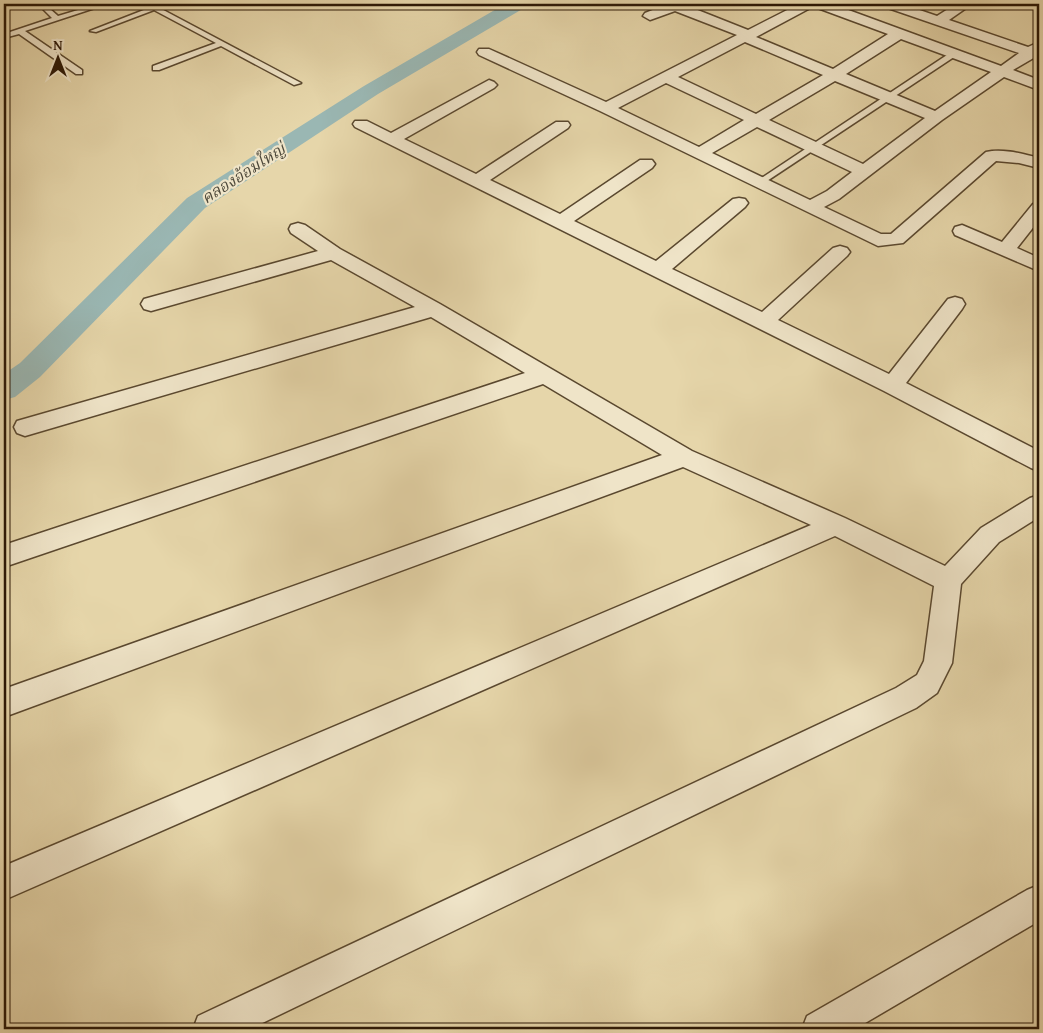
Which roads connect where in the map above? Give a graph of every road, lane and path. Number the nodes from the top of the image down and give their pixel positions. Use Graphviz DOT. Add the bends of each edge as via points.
graph roads {
  1 [pos="55,4"];
  2 [pos="104,4"];
  3 [pos="146,4"];
  4 [pos="808,4"];
  5 [pos="820,4"];
  6 [pos="890,4"];
  7 [pos="965,4"];
  8 [pos="677,5"];
  9 [pos="154,8"];
  10 [pos="650,16"];
  11 [pos="56,18"];
  12 [pos="940,20"];
  13 [pos="20,31"];
  14 [pos="94,31"];
  15 [pos="900,33"];
  16 [pos="4,36"];
  17 [pos="746,36"];
  18 [pos="222,43"];
  19 [pos="1035,49"];
  20 [pos="484,52"];
  21 [pos="953,55"];
  22 [pos="156,68"];
  23 [pos="79,72"];
  24 [pos="1003,72"];
  25 [pos="834,75"];
  26 [pos="666,77"];
  27 [pos="297,82"];
  28 [pos="488,85"];
  29 [pos="1039,85"];
  30 [pos="888,98"];
  31 [pos="606,108"];
  32 [pos="936,117"];
  33 [pos="756,121"];
  34 [pos="361,124"];
  35 [pos="562,125"];
  36 [pos="392,139"];
  37 [pos="812,146"];
  38 [pos="700,153"];
  39 [pos="1039,163"];
  40 [pos="646,164"];
  41 [pos="864,172"];
  42 [pos="477,181"];
  43 [pos="758,183"];
  44 [pos="739,203"];
  45 [pos="811,207"];
  46 [pos="1039,208"];
  47 [pos="561,222"];
  48 [pos="298,229"];
  49 [pos="962,231"];
  50 [pos="1005,250"];
  51 [pos="840,252"];
  52 [pos="333,254"];
  53 [pos="1039,265"];
  54 [pos="658,270"];
  55 [pos="152,304"];
  56 [pos="955,304"];
  57 [pos="433,309"];
  58 [pos="764,322"];
  59 [pos="545,375"];
  60 [pos="892,385"];
  61 [pos="26,427"];
  62 [pos="684,457"];
  63 [pos="1039,462"];
  64 [pos="1039,505"];
  65 [pos="836,525"];
  66 [pos="4,556"];
  67 [pos="948,580"];
  68 [pos="4,703"];
  69 [pos="4,883"];
  70 [pos="1039,902"];
  71 [pos="838,1025"];
  72 [pos="211,1029"];
  1 -- 11 [label="lane" via="46,9"];
  2 -- 11 [label="lane"];
  3 -- 9 [label="lane"];
  4 -- 17 [label="street"];
  5 -- 15 [label="street"];
  6 -- 12 [label="street"];
  7 -- 12 [label="street"];
  8 -- 10 [label="street"];
  8 -- 17 [label="street"];
  9 -- 14 [label="lane"];
  9 -- 18 [label="lane"];
  11 -- 13 [label="lane"];
  12 -- 19 [label="street"];
  13 -- 16 [label="lane"];
  13 -- 23 [label="lane"];
  15 -- 21 [label="street"];
  15 -- 25 [label="street"];
  17 -- 25 [label="street"];
  17 -- 26 [label="street"];
  18 -- 22 [label="lane"];
  18 -- 27 [label="lane"];
  19 -- 24 [label="street"];
  20 -- 31 [label="street"];
  21 -- 24 [label="street"];
  21 -- 30 [label="lane"];
  24 -- 29 [label="street"];
  24 -- 32 [label="street"];
  25 -- 30 [label="street"];
  25 -- 33 [label="street"];
  26 -- 31 [label="street"];
  26 -- 33 [label="street"];
  28 -- 36 [label="street"];
  30 -- 32 [label="street"];
  30 -- 37 [label="lane"];
  31 -- 38 [label="street"];
  32 -- 41 [label="street"];
  33 -- 37 [label="street"];
  33 -- 38 [label="street"];
  34 -- 36 [label="street"];
  35 -- 42 [label="street"];
  36 -- 42 [label="street"];
  37 -- 41 [label="street"];
  37 -- 43 [label="lane"];
  38 -- 43 [label="street"];
  39 -- 45 [label="street" via="992,156 896,239 878,240"];
  40 -- 47 [label="street"];
  41 -- 45 [label="street"];
  42 -- 47 [label="street"];
  43 -- 45 [label="street"];
  44 -- 54 [label="street"];
  46 -- 50 [label="street"];
  47 -- 54 [label="street"];
  48 -- 52 [label="street"];
  49 -- 50 [label="street"];
  50 -- 53 [label="street"];
  51 -- 58 [label="street"];
  52 -- 55 [label="street"];
  52 -- 57 [label="street"];
  54 -- 58 [label="street"];
  56 -- 60 [label="street"];
  57 -- 59 [label="street"];
  57 -- 61 [label="street"];
  58 -- 60 [label="street"];
  59 -- 62 [label="street"];
  59 -- 66 [label="street"];
  60 -- 63 [label="street"];
  62 -- 65 [label="street"];
  62 -- 68 [label="street"];
  64 -- 67 [label="street" via="990,536"];
  65 -- 67 [label="street"];
  65 -- 69 [label="street"];
  67 -- 72 [label="street" via="938,663 927,684 906,698"];
  70 -- 71 [label="street"];
}
